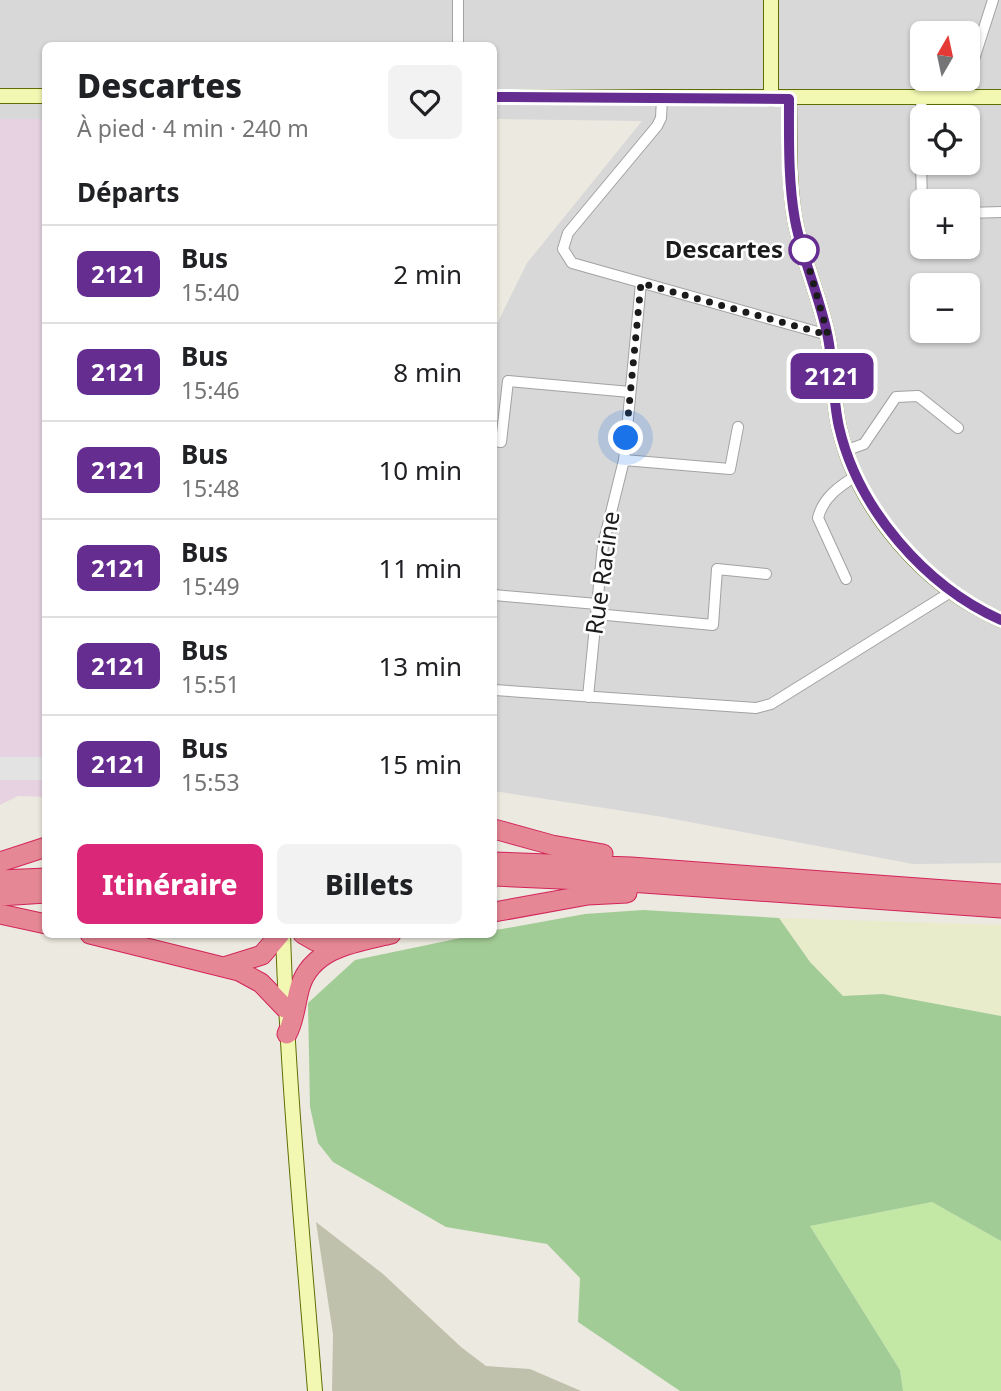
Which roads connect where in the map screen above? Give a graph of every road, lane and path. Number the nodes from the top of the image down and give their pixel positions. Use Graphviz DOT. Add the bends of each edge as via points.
graph roads {
  1 [pos="458,0"];
  2 [pos="771,0"];
  3 [pos="993,0"];
  4 [pos="980,41"];
  5 [pos="458,42"];
  6 [pos="964,91"];
  7 [pos="0,96"];
  8 [pos="42,96"];
  9 [pos="497,97"];
  10 [pos="922,97"];
  11 [pos="962,97"];
  12 [pos="1001,97"];
  13 [pos="662,98"];
  14 [pos="771,99"];
  15 [pos="789,99"];
  16 [pos="921,189"];
  17 [pos="1001,212"];
  18 [pos="980,213"];
  19 [pos="641,283"];
  20 [pos="828,335"];
  21 [pos="630,392"];
  22 [pos="738,426"];
  23 [pos="958,428"];
  24 [pos="497,441"];
  25 [pos="847,450"];
  26 [pos="624,460"];
  27 [pos="857,475"];
  28 [pos="765,574"];
  29 [pos="846,579"];
  30 [pos="954,590"];
  31 [pos="497,595"];
  32 [pos="596,609"];
  33 [pos="1001,611"];
  34 [pos="1001,620"];
  35 [pos="497,690"];
  36 [pos="588,697"];
  37 [pos="497,830"];
  38 [pos="42,847"];
  39 [pos="0,862"];
  40 [pos="497,862"];
  41 [pos="497,876"];
  42 [pos="42,878"];
  43 [pos="0,880"];
  44 [pos="709,880"];
  45 [pos="42,893"];
  46 [pos="1001,894"];
  47 [pos="0,896"];
  48 [pos="1001,908"];
  49 [pos="497,911"];
  50 [pos="0,914"];
  51 [pos="42,923"];
  52 [pos="107,938"];
  53 [pos="277,938"];
  54 [pos="281,938"];
  55 [pos="310,938"];
  56 [pos="373,938"];
  57 [pos="342,945"];
  58 [pos="223,966"];
  59 [pos="285,1008"];
  60 [pos="287,1034"];
  61 [pos="315,1391"];
  1 -- 5 [label="street"];
  2 -- 14 [label="main road"];
  3 -- 4 [label="street"];
  6 -- 11 [label="street"];
  7 -- 8 [label="main road"];
  9 -- 13 [label="main road"];
  10 -- 11 [label="main road"];
  10 -- 15 [label="main road"];
  10 -- 16 [label="street"];
  11 -- 12 [label="main road"];
  13 -- 14 [label="main road"];
  13 -- 19 [label="street" via="657,126 568,233 563,249 572,263"];
  14 -- 15 [label="main road"];
  15 -- 20 [label="main road" via="796,223"];
  17 -- 18 [label="street"];
  19 -- 20 [label="street"];
  19 -- 21 [label="street, Rue Racine"];
  20 -- 25 [label="main road" via="834,402"];
  21 -- 24 [label="street" via="508,381 501,442"];
  21 -- 26 [label="street, Rue Racine"];
  22 -- 26 [label="street" via="730,469"];
  23 -- 25 [label="street" via="918,396 896,397 864,443"];
  25 -- 27 [label="main road"];
  26 -- 32 [label="street, Rue Racine" via="603,545"];
  27 -- 29 [label="street" via="821,506 818,518"];
  27 -- 30 [label="main road" via="888,529 920,566"];
  28 -- 32 [label="street" via="717,569 713,625"];
  30 -- 33 [label="main road"];
  30 -- 34 [label="main road"];
  30 -- 36 [label="street" via="771,704 756,708"];
  31 -- 32 [label="street"];
  32 -- 36 [label="street, Rue Racine"];
  35 -- 36 [label="street"];
  37 -- 44 [label="highway" via="584,852 679,860"];
  38 -- 39 [label="highway"];
  40 -- 44 [label="highway"];
  41 -- 44 [label="highway"];
  42 -- 43 [label="highway"];
  44 -- 46 [label="highway"];
  44 -- 48 [label="highway"];
  44 -- 49 [label="highway" via="677,895 588,895"];
  45 -- 47 [label="highway"];
  50 -- 51 [label="highway"];
  52 -- 58 [label="highway"];
  53 -- 58 [label="highway" via="262,955"];
  54 -- 59 [label="main road"];
  55 -- 57 [label="highway"];
  56 -- 57 [label="highway"];
  57 -- 60 [label="highway" via="307,972"];
  58 -- 59 [label="highway" via="261,983"];
  59 -- 60 [label="main road"];
  60 -- 61 [label="main road"];
}
